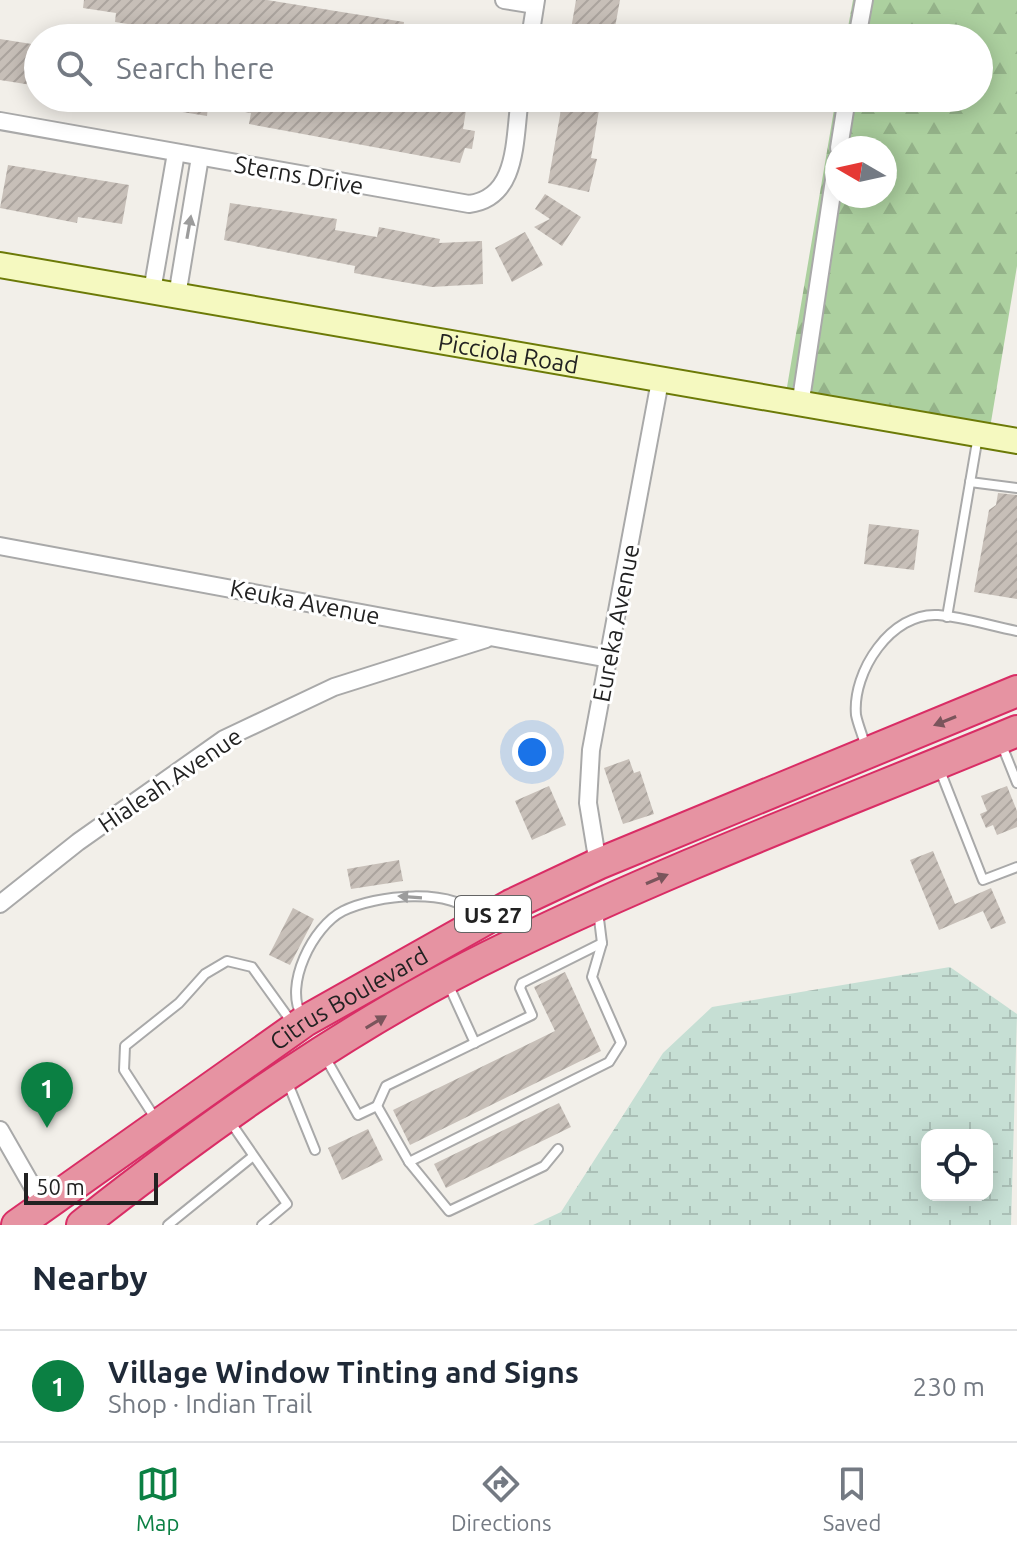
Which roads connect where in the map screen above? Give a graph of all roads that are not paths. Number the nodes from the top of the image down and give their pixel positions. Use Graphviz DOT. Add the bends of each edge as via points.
graph roads {
  1 [pos="504,0"];
  2 [pos="864,0"];
  3 [pos="535,3"];
  4 [pos="532,24"];
  5 [pos="860,24"];
  6 [pos="518,112"];
  7 [pos="845,112"];
  8 [pos="0,121"];
  9 [pos="841,136"];
  10 [pos="176,153"];
  11 [pos="200,157"];
  12 [pos="830,208"];
  13 [pos="0,265"];
  14 [pos="152,291"];
  15 [pos="177,296"];
  16 [pos="660,381"];
  17 [pos="800,406"];
  18 [pos="978,436"];
  19 [pos="1017,441"];
  20 [pos="970,482"];
  21 [pos="1017,488"];
  22 [pos="0,546"];
  23 [pos="947,617"];
  24 [pos="1017,631"];
  25 [pos="491,638"];
  26 [pos="609,659"];
  27 [pos="1017,691"];
  28 [pos="1008,743"];
  29 [pos="873,770"];
  30 [pos="941,774"];
  31 [pos="797,782"];
  32 [pos="1017,783"];
  33 [pos="598,864"];
  34 [pos="1017,867"];
  35 [pos="0,904"];
  36 [pos="597,906"];
  37 [pos="481,921"];
  38 [pos="602,943"];
  39 [pos="446,980"];
  40 [pos="408,1002"];
  41 [pos="300,1025"];
  42 [pos="475,1043"];
  43 [pos="323,1053"];
  44 [pos="285,1077"];
  45 [pos="210,1086"];
  46 [pos="377,1106"];
  47 [pos="226,1116"];
  48 [pos="158,1122"];
  49 [pos="0,1130"];
  50 [pos="558,1149"];
  51 [pos="315,1150"];
  52 [pos="252,1157"];
  53 [pos="409,1162"];
  54 [pos="42,1215"];
  55 [pos="17,1225"];
  56 [pos="81,1225"];
  57 [pos="168,1225"];
  58 [pos="262,1225"];
  1 -- 3 [label="street"];
  2 -- 5 [label="street"];
  3 -- 4 [label="street"];
  6 -- 11 [label="street, Sterns Drive" via="505,184 483,203"];
  7 -- 9 [label="street"];
  8 -- 10 [label="street, Sterns Drive"];
  10 -- 11 [label="street, Sterns Drive"];
  10 -- 14 [label="street"];
  15 -- 11 [label="street, one-way"];
  12 -- 17 [label="street"];
  13 -- 14 [label="street, Picciola Road"];
  14 -- 15 [label="street, Picciola Road"];
  15 -- 16 [label="street, Picciola Road"];
  16 -- 17 [label="street, Picciola Road"];
  16 -- 26 [label="street, Eureka Avenue"];
  17 -- 18 [label="street, Picciola Road"];
  18 -- 19 [label="street, Picciola Road"];
  18 -- 20 [label="lane"];
  20 -- 21 [label="lane"];
  20 -- 23 [label="lane"];
  22 -- 25 [label="street, Keuka Avenue"];
  23 -- 24 [label="lane"];
  23 -- 29 [label="lane" via="935,615 899,627 876,648 861,680 856,714"];
  25 -- 26 [label="street, Keuka Avenue"];
  25 -- 35 [label="street, Hialeah Avenue" via="334,687 224,739"];
  26 -- 33 [label="street, Eureka Avenue" via="591,750 588,803"];
  27 -- 29 [label="highway, Citrus Boulevard / US 27, one-way"];
  28 -- 30 [label="highway, Citrus Boulevard / US 27"];
  28 -- 32 [label="lane"];
  29 -- 30 [label="highway, Citrus Boulevard / US 27"];
  29 -- 31 [label="highway, Citrus Boulevard / US 27"];
  36 -- 29 [label="highway, Citrus Boulevard / US 27, one-way"];
  30 -- 34 [label="lane" via="983,880"];
  31 -- 33 [label="highway, Citrus Boulevard / US 27"];
  31 -- 36 [label="highway" via="724,826 645,858 621,873"];
  33 -- 37 [label="highway, Citrus Boulevard / US 27"];
  33 -- 40 [label="highway" via="578,893 456,959"];
  36 -- 38 [label="lane"];
  36 -- 39 [label="highway, Citrus Boulevard / US 27"];
  37 -- 41 [label="highway, Citrus Boulevard / US 27"];
  37 -- 41 [label="lane, one-way" via="475,912 449,900 391,895 341,912 301,962 295,987"];
  38 -- 42 [label="lane" via="522,983 532,1015"];
  38 -- 53 [label="lane" via="592,977 621,1043 609,1062"];
  39 -- 40 [label="highway, Citrus Boulevard / US 27"];
  39 -- 42 [label="lane"];
  43 -- 40 [label="highway, Citrus Boulevard / US 27, one-way"];
  41 -- 45 [label="highway, Citrus Boulevard / US 27"];
  41 -- 48 [label="lane" via="252,967 227,961 205,974 179,1003 125,1046 124,1070"];
  42 -- 46 [label="lane" via="386,1086"];
  43 -- 44 [label="highway, Citrus Boulevard / US 27"];
  43 -- 46 [label="lane" via="358,1115"];
  44 -- 47 [label="highway, Citrus Boulevard / US 27"];
  44 -- 51 [label="lane"];
  45 -- 48 [label="highway, Citrus Boulevard / US 27"];
  45 -- 56 [label="highway" via="164,1138 95,1188"];
  46 -- 53 [label="lane"];
  47 -- 52 [label="lane"];
  47 -- 56 [label="highway, Citrus Boulevard / US 27"];
  48 -- 54 [label="highway, Citrus Boulevard / US 27"];
  49 -- 54 [label="street"];
  50 -- 53 [label="lane" via="544,1166 449,1211"];
  52 -- 57 [label="lane"];
  52 -- 58 [label="lane" via="287,1204"];
  54 -- 55 [label="highway, Citrus Boulevard / US 27"];
}
